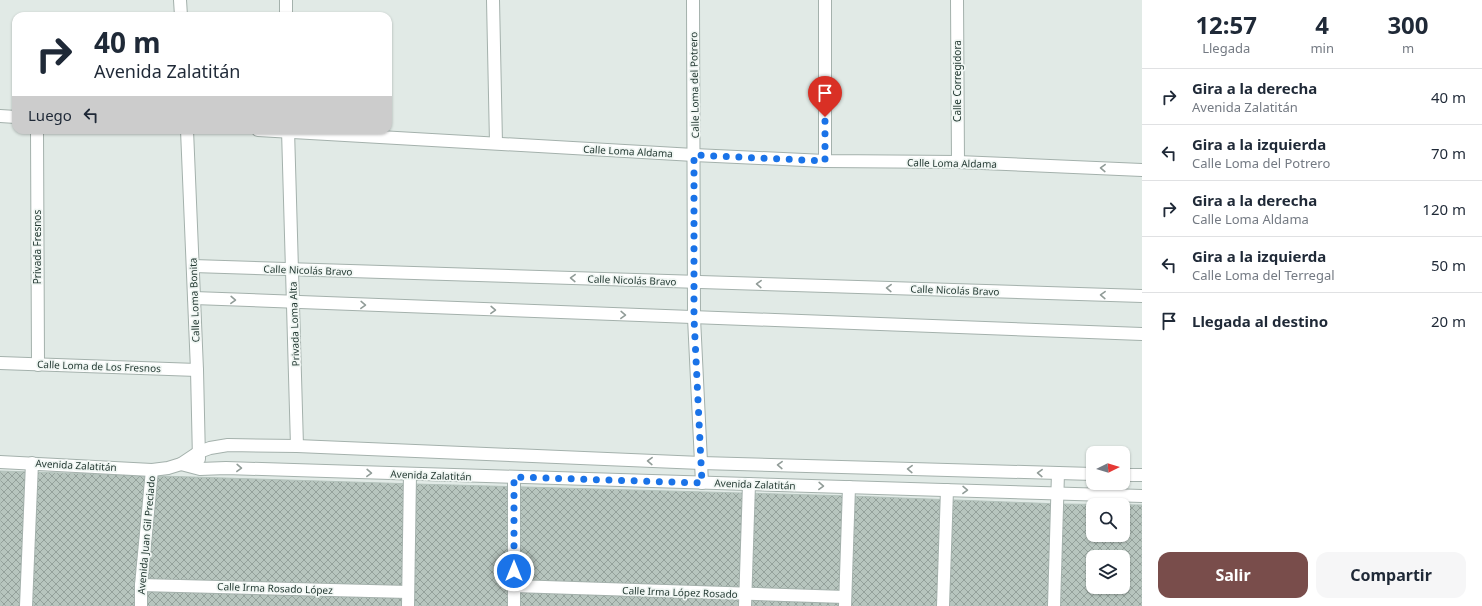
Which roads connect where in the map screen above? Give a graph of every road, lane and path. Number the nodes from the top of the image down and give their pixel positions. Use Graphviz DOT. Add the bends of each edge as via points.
graph roads {
  1 [pos="180,0"];
  2 [pos="286,0"];
  3 [pos="494,0"];
  4 [pos="693,0"];
  5 [pos="825,0"];
  6 [pos="957,0"];
  7 [pos="181,12"];
  8 [pos="286,12"];
  9 [pos="0,116"];
  10 [pos="12,117"];
  11 [pos="37,134"];
  12 [pos="187,134"];
  13 [pos="288,134"];
  14 [pos="340,134"];
  15 [pos="496,143"];
  16 [pos="694,155"];
  17 [pos="825,161"];
  18 [pos="958,162"];
  19 [pos="1142,170"];
  20 [pos="193,266"];
  21 [pos="292,269"];
  22 [pos="694,282"];
  23 [pos="1142,296"];
  24 [pos="194,298"];
  25 [pos="293,302"];
  26 [pos="694,318"];
  27 [pos="1142,334"];
  28 [pos="0,363"];
  29 [pos="38,365"];
  30 [pos="197,370"];
  31 [pos="297,446"];
  32 [pos="198,452"];
  33 [pos="0,462"];
  34 [pos="32,463"];
  35 [pos="701,463"];
  36 [pos="180,464"];
  37 [pos="200,469"];
  38 [pos="152,470"];
  39 [pos="1058,473"];
  40 [pos="410,474"];
  41 [pos="1086,474"];
  42 [pos="1130,475"];
  43 [pos="1142,475"];
  44 [pos="514,477"];
  45 [pos="702,483"];
  46 [pos="749,484"];
  47 [pos="849,487"];
  48 [pos="947,490"];
  49 [pos="1057,492"];
  50 [pos="1142,496"];
  51 [pos="141,585"];
  52 [pos="514,586"];
  53 [pos="408,592"];
  54 [pos="746,600"];
  55 [pos="845,602"];
  56 [pos="26,606"];
  57 [pos="141,606"];
  58 [pos="408,606"];
  59 [pos="514,606"];
  60 [pos="943,606"];
  61 [pos="1054,606"];
  1 -- 7 [label="street"];
  2 -- 8 [label="street"];
  3 -- 15 [label="street"];
  4 -- 16 [label="street, Calle Loma del Potrero"];
  5 -- 17 [label="street"];
  6 -- 18 [label="street, Calle Corregidora"];
  9 -- 10 [label="street"];
  11 -- 29 [label="street, Privada Fresnos"];
  12 -- 20 [label="street, Calle Loma Bonita"];
  13 -- 21 [label="street, Privada Loma Alta"];
  14 -- 15 [label="street, Calle Loma Aldama"];
  15 -- 16 [label="street, Calle Loma Aldama"];
  16 -- 17 [label="street, Calle Loma Aldama"];
  16 -- 22 [label="street, Calle Loma del Potrero"];
  17 -- 18 [label="street, Calle Loma Aldama"];
  19 -- 18 [label="street, Calle Loma Aldama, one-way"];
  20 -- 21 [label="street, Calle Nicolás Bravo"];
  20 -- 24 [label="street, Calle Loma Bonita"];
  22 -- 21 [label="street, Calle Nicolás Bravo, one-way"];
  21 -- 25 [label="street, Privada Loma Alta"];
  23 -- 22 [label="street, Calle Nicolás Bravo, one-way"];
  22 -- 26 [label="street, Calle Loma del Potrero"];
  24 -- 25 [label="street, one-way"];
  24 -- 30 [label="street, Calle Loma Bonita"];
  25 -- 26 [label="street, one-way"];
  25 -- 31 [label="street, Privada Loma Alta"];
  26 -- 27 [label="street"];
  26 -- 35 [label="street, Calle Loma del Potrero"];
  28 -- 29 [label="street, Calle Loma de Los Fresnos"];
  29 -- 30 [label="street, Calle Loma de Los Fresnos"];
  30 -- 32 [label="street, Calle Loma Bonita"];
  31 -- 32 [label="street, Avenida Zalatitán" via="228,445"];
  35 -- 31 [label="street, Avenida Zalatitán, one-way"];
  32 -- 36 [label="street, Avenida Juan Gil Preciado"];
  32 -- 37 [label="street, Calle Loma Bonita"];
  33 -- 34 [label="street, Avenida Zalatitán"];
  34 -- 38 [label="street, Avenida Zalatitán"];
  34 -- 56 [label="street"];
  39 -- 35 [label="street, Avenida Zalatitán, one-way"];
  35 -- 45 [label="street, Calle Loma del Potrero"];
  36 -- 37 [label="street, Avenida Juan Gil Preciado"];
  36 -- 38 [label="street, Avenida Juan Gil Preciado"];
  37 -- 40 [label="street, Avenida Zalatitán, one-way"];
  38 -- 51 [label="street, Avenida Juan Gil Preciado"];
  39 -- 41 [label="street, Avenida Zalatitán"];
  39 -- 49 [label="street"];
  40 -- 44 [label="street, Avenida Zalatitán"];
  40 -- 53 [label="street"];
  42 -- 43 [label="street"];
  44 -- 45 [label="street, Avenida Zalatitán"];
  44 -- 52 [label="street"];
  45 -- 46 [label="street, Avenida Zalatitán"];
  46 -- 47 [label="street, Avenida Zalatitán, one-way"];
  46 -- 54 [label="street"];
  47 -- 48 [label="street, Avenida Zalatitán"];
  47 -- 55 [label="street"];
  48 -- 49 [label="street, Avenida Zalatitán, one-way"];
  48 -- 60 [label="street"];
  49 -- 50 [label="street, Avenida Zalatitán"];
  49 -- 61 [label="street"];
  51 -- 53 [label="street, Calle Irma Rosado López"];
  51 -- 57 [label="street, Avenida Juan Gil Preciado"];
  52 -- 54 [label="street, Calle Irma López Rosado"];
  52 -- 59 [label="street"];
  53 -- 58 [label="street"];
  54 -- 55 [label="street, Calle Irma López Rosado"];
}
